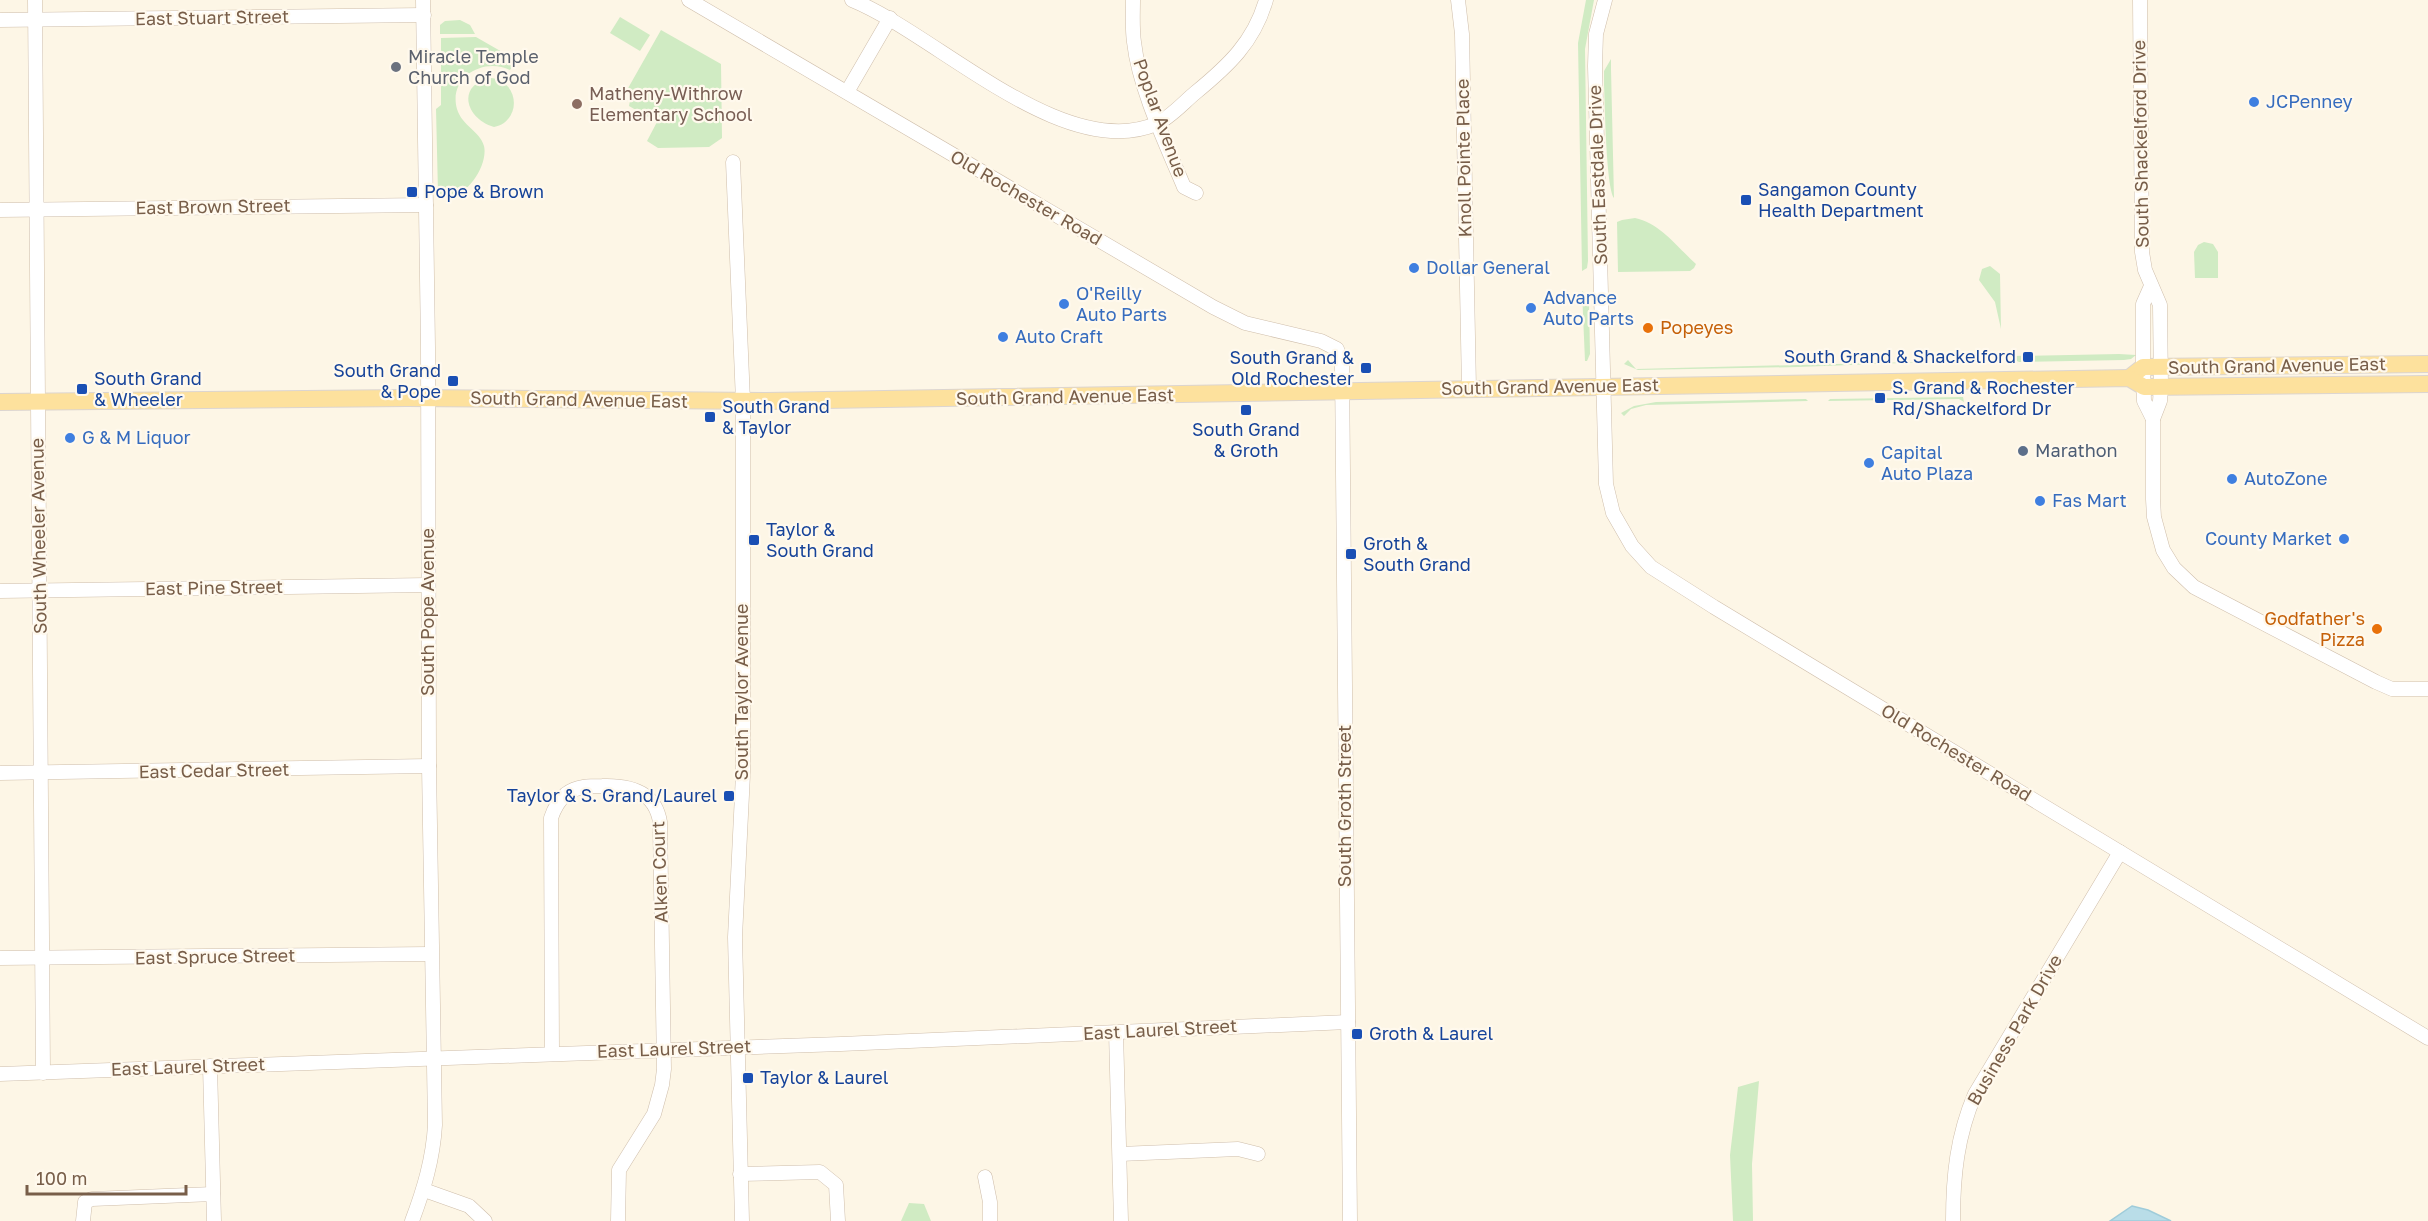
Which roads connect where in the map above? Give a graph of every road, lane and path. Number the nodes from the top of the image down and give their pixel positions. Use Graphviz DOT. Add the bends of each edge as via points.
graph roads {
  1 [pos="35,0"];
  2 [pos="423,0"];
  3 [pos="689,0"];
  4 [pos="852,0"];
  5 [pos="1133,0"];
  6 [pos="1266,0"];
  7 [pos="1458,0"];
  8 [pos="1605,0"];
  9 [pos="2140,0"];
  10 [pos="424,15"];
  11 [pos="890,18"];
  12 [pos="0,20"];
  13 [pos="35,20"];
  14 [pos="847,92"];
  15 [pos="1158,123"];
  16 [pos="733,162"];
  17 [pos="1196,193"];
  18 [pos="426,205"];
  19 [pos="0,210"];
  20 [pos="37,210"];
  21 [pos="2151,286"];
  22 [pos="2428,364"];
  23 [pos="2143,367"];
  24 [pos="2161,367"];
  25 [pos="2129,378"];
  26 [pos="2428,384"];
  27 [pos="1603,387"];
  28 [pos="2144,387"];
  29 [pos="2161,387"];
  30 [pos="1469,388"];
  31 [pos="1341,391"];
  32 [pos="428,398"];
  33 [pos="743,401"];
  34 [pos="0,402"];
  35 [pos="38,402"];
  36 [pos="2153,419"];
  37 [pos="428,585"];
  38 [pos="0,591"];
  39 [pos="39,591"];
  40 [pos="2428,689"];
  41 [pos="429,766"];
  42 [pos="0,772"];
  43 [pos="41,772"];
  44 [pos="2120,852"];
  45 [pos="430,954"];
  46 [pos="0,958"];
  47 [pos="44,958"];
  48 [pos="1348,1022"];
  49 [pos="1116,1032"];
  50 [pos="2428,1038"];
  51 [pos="736,1047"];
  52 [pos="663,1050"];
  53 [pos="552,1054"];
  54 [pos="433,1058"];
  55 [pos="210,1066"];
  56 [pos="44,1073"];
  57 [pos="0,1074"];
  58 [pos="1120,1154"];
  59 [pos="1258,1154"];
  60 [pos="740,1174"];
  61 [pos="985,1178"];
  62 [pos="424,1190"];
  63 [pos="213,1194"];
  64 [pos="83,1221"];
  65 [pos="214,1221"];
  66 [pos="412,1221"];
  67 [pos="485,1221"];
  68 [pos="618,1221"];
  69 [pos="742,1221"];
  70 [pos="838,1221"];
  71 [pos="990,1221"];
  72 [pos="1121,1221"];
  73 [pos="1350,1221"];
  74 [pos="1953,1221"];
  1 -- 13 [label="street, South Wheeler Avenue"];
  2 -- 10 [label="street, South Pope Avenue"];
  3 -- 14 [label="street, Old Rochester Road"];
  4 -- 11 [label="street"];
  5 -- 15 [label="street, Poplar Avenue" via="1137,59"];
  6 -- 15 [label="street" via="1256,27 1236,57"];
  7 -- 30 [label="street, Knoll Pointe Place" via="1462,34"];
  8 -- 27 [label="street, South Eastdale Drive" via="1596,34 1595,66"];
  9 -- 21 [label="street, South Shackelford Drive" via="2142,252"];
  10 -- 13 [label="street, East Stuart Street"];
  10 -- 18 [label="street, South Pope Avenue"];
  11 -- 14 [label="street"];
  11 -- 15 [label="street" via="1013,96 1075,125 1115,131"];
  12 -- 13 [label="street, East Stuart Street"];
  13 -- 20 [label="street, South Wheeler Avenue"];
  14 -- 31 [label="street, Old Rochester Road" via="1213,307 1245,323 1330,344 1340,354"];
  15 -- 17 [label="street, Poplar Avenue" via="1184,187"];
  16 -- 33 [label="street, South Taylor Avenue"];
  18 -- 20 [label="street, East Brown Street"];
  18 -- 32 [label="street, South Pope Avenue"];
  19 -- 20 [label="street, East Brown Street"];
  20 -- 35 [label="street, South Wheeler Avenue"];
  21 -- 23 [label="street, South Shackelford Drive" via="2143,304"];
  21 -- 24 [label="street, South Shackelford Drive" via="2160,304"];
  22 -- 24 [label="main road, South Grand Avenue East"];
  23 -- 24 [label="main road, South Grand Avenue East"];
  23 -- 25 [label="main road, South Grand Avenue East"];
  23 -- 28 [label="street, South Shackelford Drive"];
  24 -- 29 [label="street, South Shackelford Drive"];
  25 -- 27 [label="main road, South Grand Avenue East"];
  25 -- 28 [label="main road, South Grand Avenue East"];
  26 -- 29 [label="main road, South Grand Avenue East"];
  27 -- 30 [label="main road, South Grand Avenue East"];
  27 -- 44 [label="street, Old Rochester Road" via="1604,468 1609,500 1624,535 1651,567"];
  28 -- 29 [label="main road, South Grand Avenue East"];
  28 -- 36 [label="street, South Shackelford Drive" via="2144,401"];
  29 -- 36 [label="street, South Shackelford Drive"];
  30 -- 31 [label="main road, South Grand Avenue East"];
  31 -- 33 [label="main road, South Grand Avenue East"];
  31 -- 48 [label="street, South Groth Street"];
  32 -- 33 [label="main road, South Grand Avenue East"];
  32 -- 35 [label="main road, South Grand Avenue East"];
  32 -- 37 [label="street, South Pope Avenue"];
  33 -- 51 [label="street, South Taylor Avenue" via="744,693 735,938"];
  34 -- 35 [label="main road, South Grand Avenue East"];
  35 -- 39 [label="street, South Wheeler Avenue"];
  36 -- 40 [label="street, South Shackelford Drive" via="2154,517 2163,550 2174,568 2194,587 2376,682 2392,689"];
  37 -- 39 [label="street, East Pine Street"];
  37 -- 41 [label="street, South Pope Avenue"];
  38 -- 39 [label="street, East Pine Street"];
  39 -- 43 [label="street, South Wheeler Avenue"];
  41 -- 43 [label="street, East Cedar Street"];
  41 -- 45 [label="street, South Pope Avenue"];
  42 -- 43 [label="street, East Cedar Street"];
  43 -- 47 [label="street, South Wheeler Avenue"];
  44 -- 50 [label="street, Old Rochester Road"];
  44 -- 74 [label="street, Business Park Drive" via="1975,1094 1955,1160"];
  45 -- 47 [label="street, East Spruce Street"];
  45 -- 54 [label="street, South Pope Avenue"];
  46 -- 47 [label="street, East Spruce Street"];
  47 -- 56 [label="street, South Wheeler Avenue"];
  48 -- 49 [label="street, East Laurel Street"];
  48 -- 73 [label="street, South Groth Street"];
  49 -- 51 [label="street, East Laurel Street"];
  49 -- 58 [label="street"];
  51 -- 52 [label="street, East Laurel Street"];
  51 -- 60 [label="street, South Taylor Avenue"];
  52 -- 53 [label="street, East Laurel Street"];
  52 -- 53 [label="street, Alken Court" via="659,815 653,801 639,790 600,786 568,793 557,803 551,818"];
  52 -- 68 [label="street, Alken Court" via="662,1085 654,1114 619,1170"];
  53 -- 54 [label="street, East Laurel Street"];
  54 -- 55 [label="street, East Laurel Street"];
  54 -- 62 [label="street, South Pope Avenue" via="434,1144"];
  55 -- 56 [label="street, East Laurel Street"];
  55 -- 63 [label="street"];
  56 -- 57 [label="street, East Laurel Street"];
  58 -- 59 [label="street" via="1238,1149"];
  58 -- 72 [label="street"];
  60 -- 69 [label="street, South Taylor Avenue"];
  60 -- 70 [label="street" via="813,1171 838,1179"];
  61 -- 71 [label="street"];
  62 -- 66 [label="street, South Pope Avenue"];
  62 -- 67 [label="street" via="469,1206"];
  63 -- 64 [label="street" via="82,1199"];
  63 -- 65 [label="street"];
}
